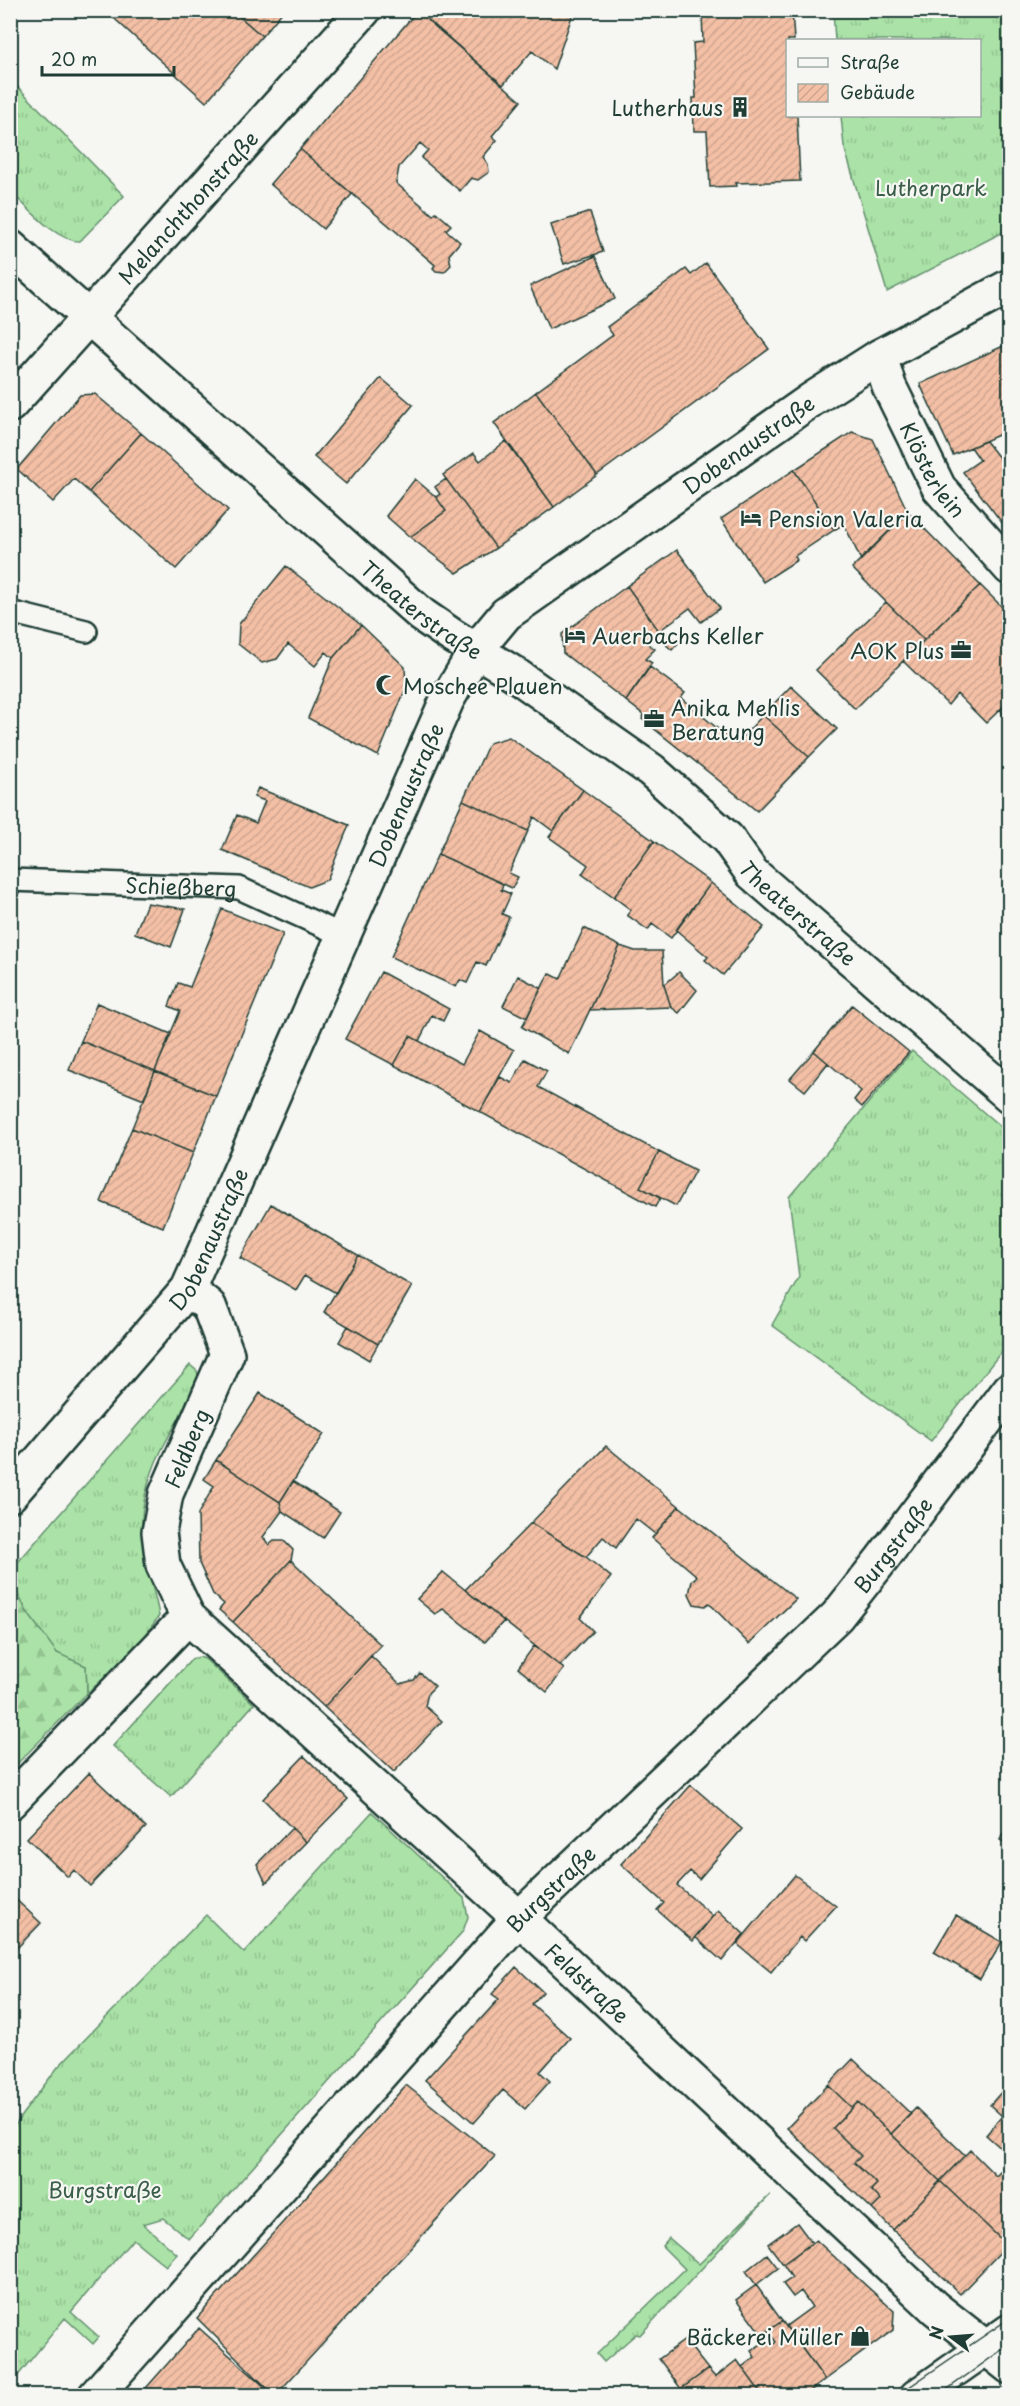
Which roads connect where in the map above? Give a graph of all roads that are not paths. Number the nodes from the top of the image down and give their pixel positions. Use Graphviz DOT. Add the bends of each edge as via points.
graph roads {
  1 [pos="364,10"];
  2 [pos="10,247"];
  3 [pos="1010,286"];
  4 [pos="90,316"];
  5 [pos="880,356"];
  6 [pos="10,405"];
  7 [pos="1010,568"];
  8 [pos="10,612"];
  9 [pos="86,631"];
  10 [pos="476,650"];
  11 [pos="10,880"];
  12 [pos="342,935"];
  13 [pos="1010,1096"];
  14 [pos="188,1289"];
  15 [pos="1010,1389"];
  16 [pos="10,1495"];
  17 [pos="188,1617"];
  18 [pos="10,1802"];
  19 [pos="519,1918"];
  20 [pos="1001,2349"];
  21 [pos="95,2396"];
  22 [pos="917,2396"];
  1 -- 4 [label="street, Melanchthonstraße"];
  2 -- 4 [label="street, Theaterstraße"];
  3 -- 5 [label="street, Dobenaustraße"];
  4 -- 6 [label="street, Melanchthonstraße"];
  4 -- 10 [label="street, Theaterstraße" via="422,615"];
  5 -- 7 [label="street, Klösterlein" via="889,386 939,488"];
  5 -- 10 [label="street, Dobenaustraße" via="506,614"];
  8 -- 9 [label="lane"];
  10 -- 12 [label="street, Dobenaustraße" via="447,700"];
  10 -- 13 [label="street, Theaterstraße" via="651,770 727,838 752,873"];
  11 -- 12 [label="lane, Schießberg" via="239,888"];
  12 -- 14 [label="street, Dobenaustraße"];
  14 -- 16 [label="street, Dobenaustraße"];
  14 -- 17 [label="street, Feldberg" via="209,1306 227,1354 166,1494 159,1532 163,1565"];
  15 -- 19 [label="street, Burgstraße" via="837,1616"];
  17 -- 18 [label="street"];
  17 -- 19 [label="street, Feldstraße"];
  19 -- 20 [label="street, Feldstraße" via="935,2308"];
  19 -- 21 [label="street, Burgstraße"];
  20 -- 22 [label="street"];
}
